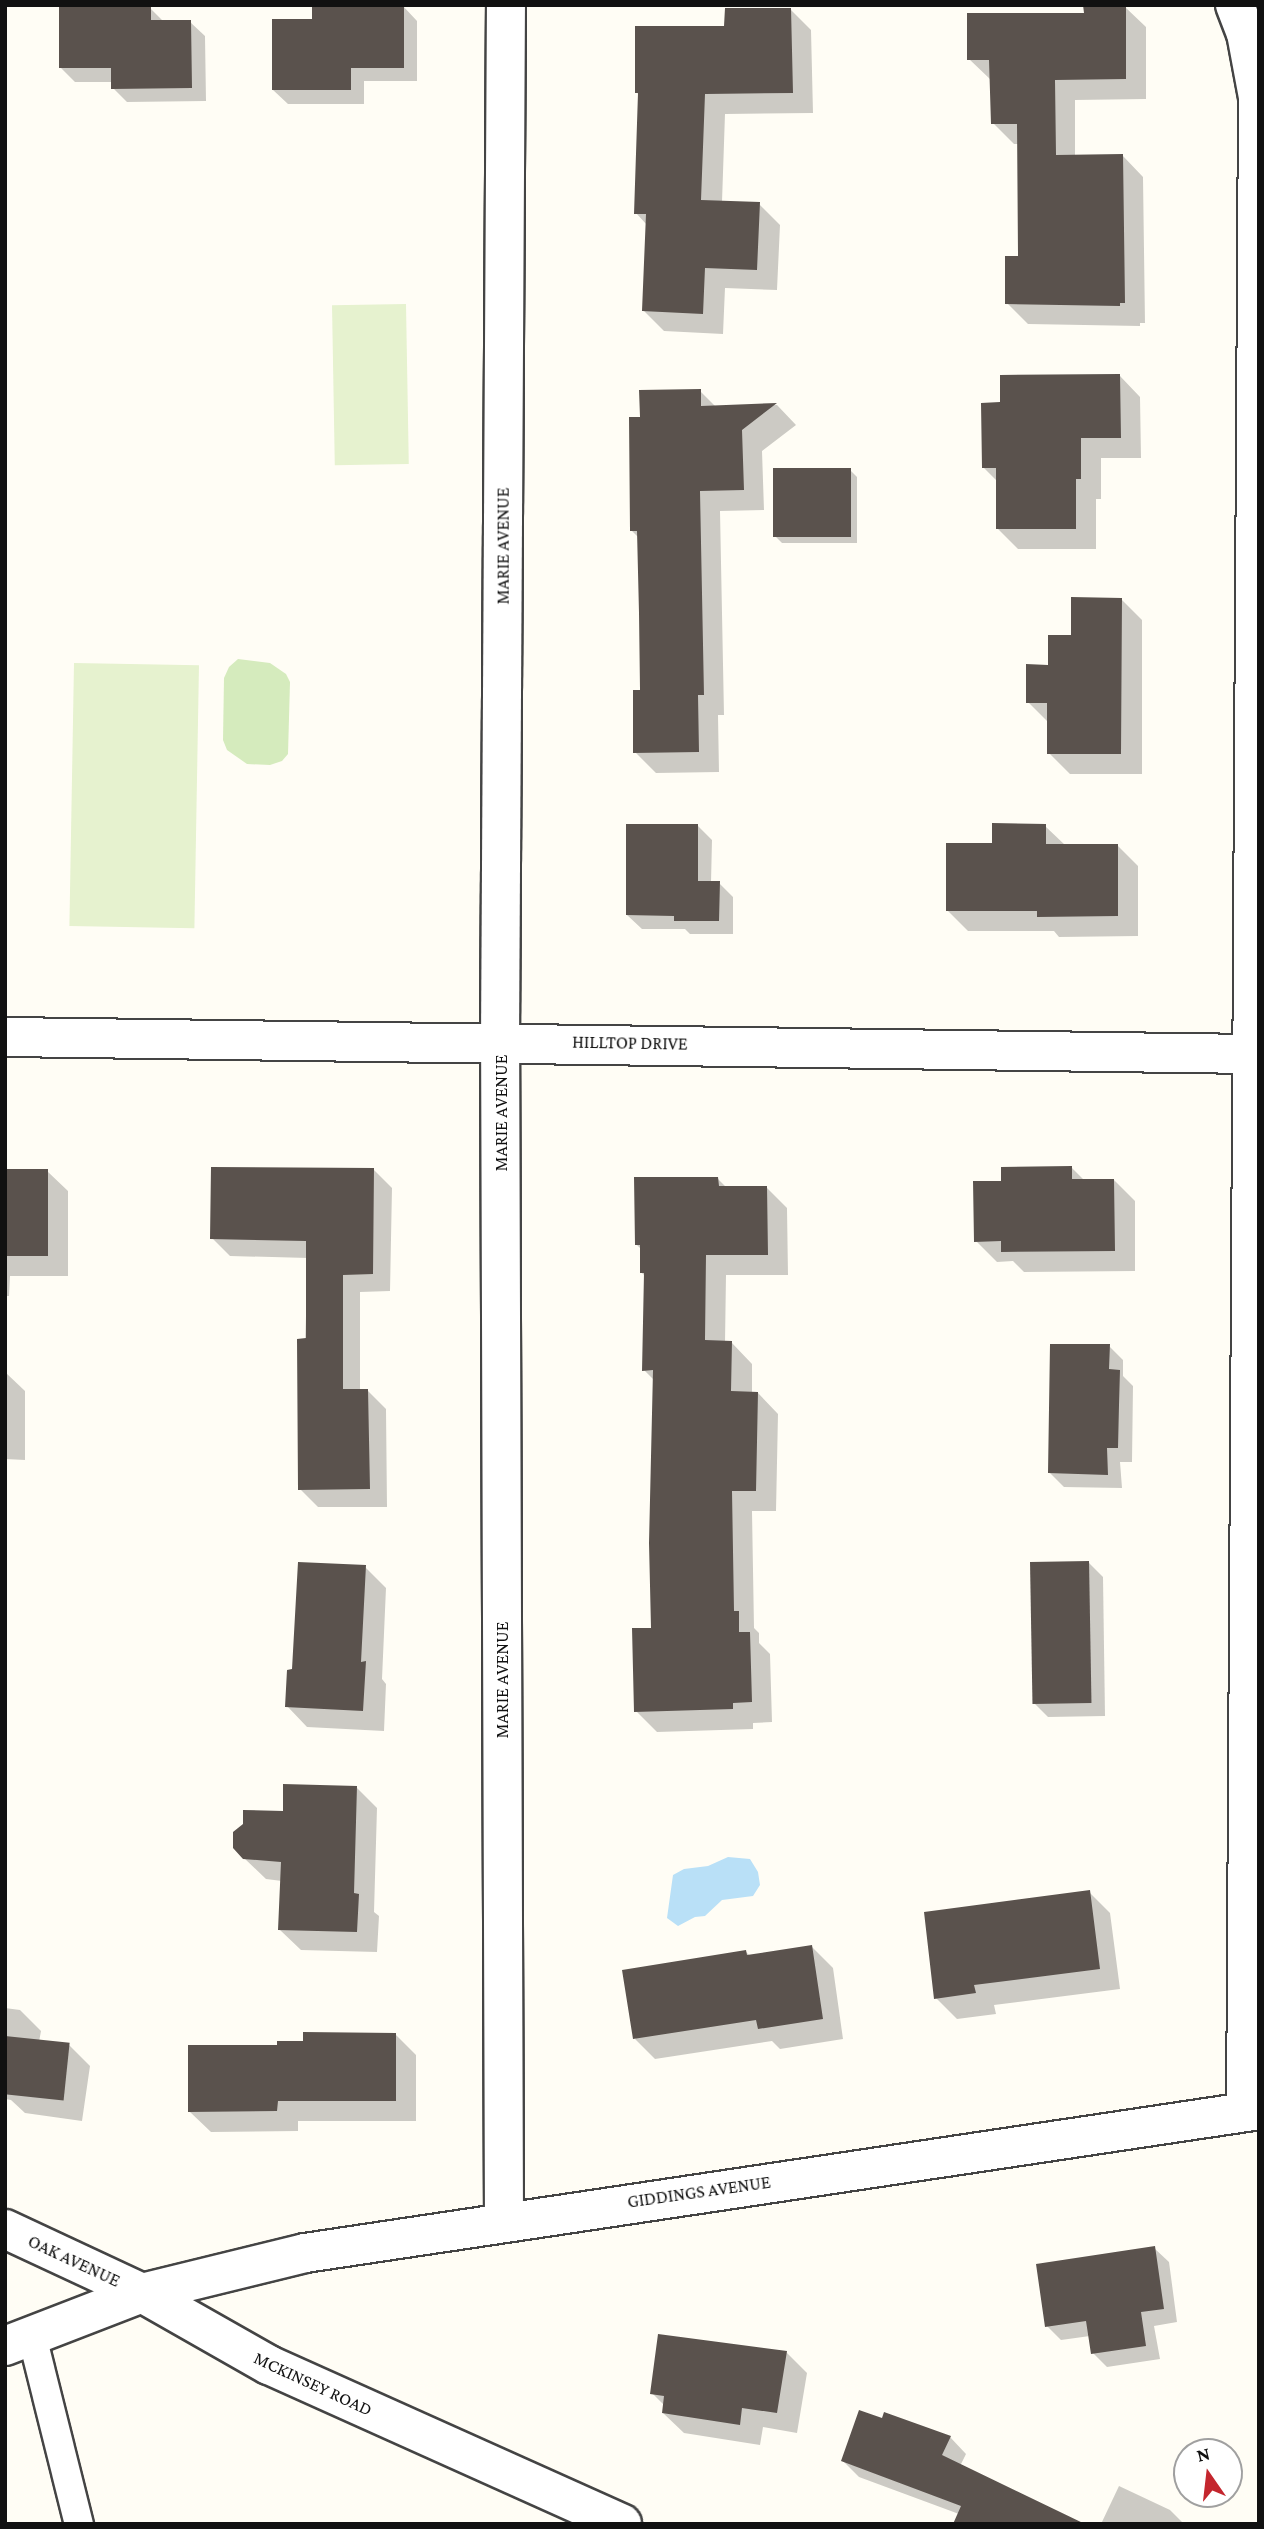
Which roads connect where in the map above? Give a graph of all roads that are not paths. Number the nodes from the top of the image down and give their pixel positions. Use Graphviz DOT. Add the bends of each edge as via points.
graph roads {
  1 [pos="506,5"];
  2 [pos="1235,5"];
  3 [pos="5,1037"];
  4 [pos="500,1041"];
  5 [pos="1254,1054"];
  6 [pos="1253,2111"];
  7 [pos="504,2221"];
  8 [pos="5,2229"];
  9 [pos="142,2293"];
  10 [pos="18,2341"];
  11 [pos="79,2524"];
  12 [pos="622,2524"];
  1 -- 4 [label="street, MARIE AVENUE"];
  2 -- 5 [label="street" via="1246,33 1258,97"];
  3 -- 4 [label="street, HILLTOP DRIVE"];
  4 -- 5 [label="street, HILLTOP DRIVE"];
  4 -- 7 [label="street, MARIE AVENUE"];
  5 -- 6 [label="street"];
  6 -- 7 [label="street, GIDDINGS AVENUE"];
  7 -- 9 [label="street, GIDDINGS AVENUE" via="305,2253"];
  8 -- 9 [label="street, OAK AVENUE"];
  9 -- 10 [label="street"];
  9 -- 12 [label="street, MCKINSEY ROAD" via="269,2365"];
  10 -- 11 [label="lane"];
}
